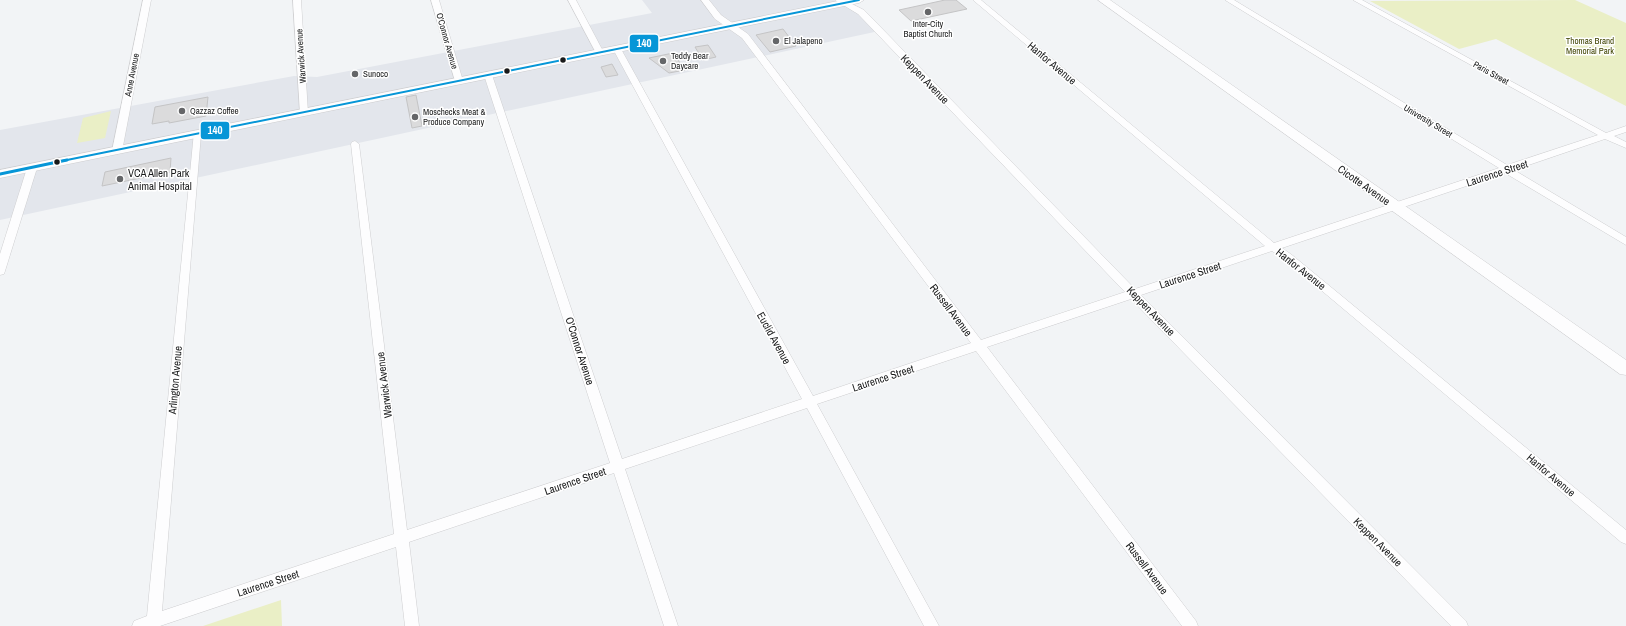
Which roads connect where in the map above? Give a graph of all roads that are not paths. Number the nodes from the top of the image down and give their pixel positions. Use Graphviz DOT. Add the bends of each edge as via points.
graph roads {
  1 [pos="147,0"];
  2 [pos="297,0"];
  3 [pos="435,0"];
  4 [pos="572,0"];
  5 [pos="706,0"];
  6 [pos="859,0"];
  7 [pos="977,0"];
  8 [pos="1103,0"];
  9 [pos="1229,0"];
  10 [pos="1357,0"];
  11 [pos="841,2"];
  12 [pos="732,26"];
  13 [pos="617,49"];
  14 [pos="600,53"];
  15 [pos="488,75"];
  16 [pos="459,81"];
  17 [pos="304,112"];
  18 [pos="1626,129"];
  19 [pos="197,134"];
  20 [pos="1606,136"];
  21 [pos="355,144"];
  22 [pos="1626,145"];
  23 [pos="117,151"];
  24 [pos="32,168"];
  25 [pos="1508,170"];
  26 [pos="0,174"];
  27 [pos="1395,207"];
  28 [pos="1626,242"];
  29 [pos="1273,247"];
  30 [pos="0,271"];
  31 [pos="1134,294"];
  32 [pos="979,346"];
  33 [pos="1626,369"];
  34 [pos="809,403"];
  35 [pos="618,467"];
  36 [pos="1626,538"];
  37 [pos="402,539"];
  38 [pos="153,624"];
  39 [pos="139,626"];
  40 [pos="412,626"];
  41 [pos="671,626"];
  42 [pos="932,626"];
  43 [pos="1191,626"];
  44 [pos="1461,626"];
  1 -- 23 [label="street, Anne Avenue"];
  2 -- 17 [label="street, Warwick Avenue"];
  3 -- 16 [label="street, O'Connor Avenue"];
  4 -- 14 [label="street"];
  5 -- 12 [label="street, Russell Avenue" via="718,16"];
  6 -- 11 [label="main road"];
  7 -- 29 [label="street, Hanfor Avenue"];
  8 -- 27 [label="main road, Cicotte Avenue"];
  9 -- 25 [label="street, University Street"];
  10 -- 20 [label="street, Paris Street"];
  11 -- 12 [label="main road"];
  11 -- 31 [label="street, Keppen Avenue" via="861,12"];
  12 -- 13 [label="main road"];
  12 -- 32 [label="street, Russell Avenue" via="745,36 761,56"];
  13 -- 14 [label="main road"];
  13 -- 34 [label="street, Euclid Avenue"];
  14 -- 15 [label="main road"];
  15 -- 16 [label="main road"];
  15 -- 35 [label="street, O'Connor Avenue"];
  16 -- 17 [label="main road"];
  17 -- 19 [label="main road"];
  18 -- 20 [label="street, Laurence Street"];
  19 -- 23 [label="main road"];
  19 -- 38 [label="street, Arlington Avenue"];
  20 -- 22 [label="street, Paris Street"];
  20 -- 25 [label="street, Laurence Street"];
  21 -- 37 [label="street, Warwick Avenue"];
  23 -- 24 [label="main road"];
  24 -- 26 [label="main road"];
  24 -- 30 [label="street"];
  25 -- 27 [label="street, Laurence Street"];
  25 -- 28 [label="street, University Street"];
  27 -- 29 [label="street, Laurence Street"];
  27 -- 33 [label="main road, Cicotte Avenue"];
  29 -- 31 [label="street, Laurence Street"];
  29 -- 36 [label="street, Hanfor Avenue"];
  31 -- 32 [label="street, Laurence Street"];
  31 -- 44 [label="street, Keppen Avenue"];
  32 -- 34 [label="street, Laurence Street"];
  32 -- 43 [label="street, Russell Avenue"];
  34 -- 35 [label="street, Laurence Street"];
  34 -- 42 [label="street, Euclid Avenue"];
  35 -- 37 [label="street, Laurence Street"];
  35 -- 41 [label="street, O'Connor Avenue"];
  37 -- 38 [label="street, Laurence Street"];
  37 -- 40 [label="street, Warwick Avenue"];
  38 -- 39 [label="street, Laurence Street"];
}
